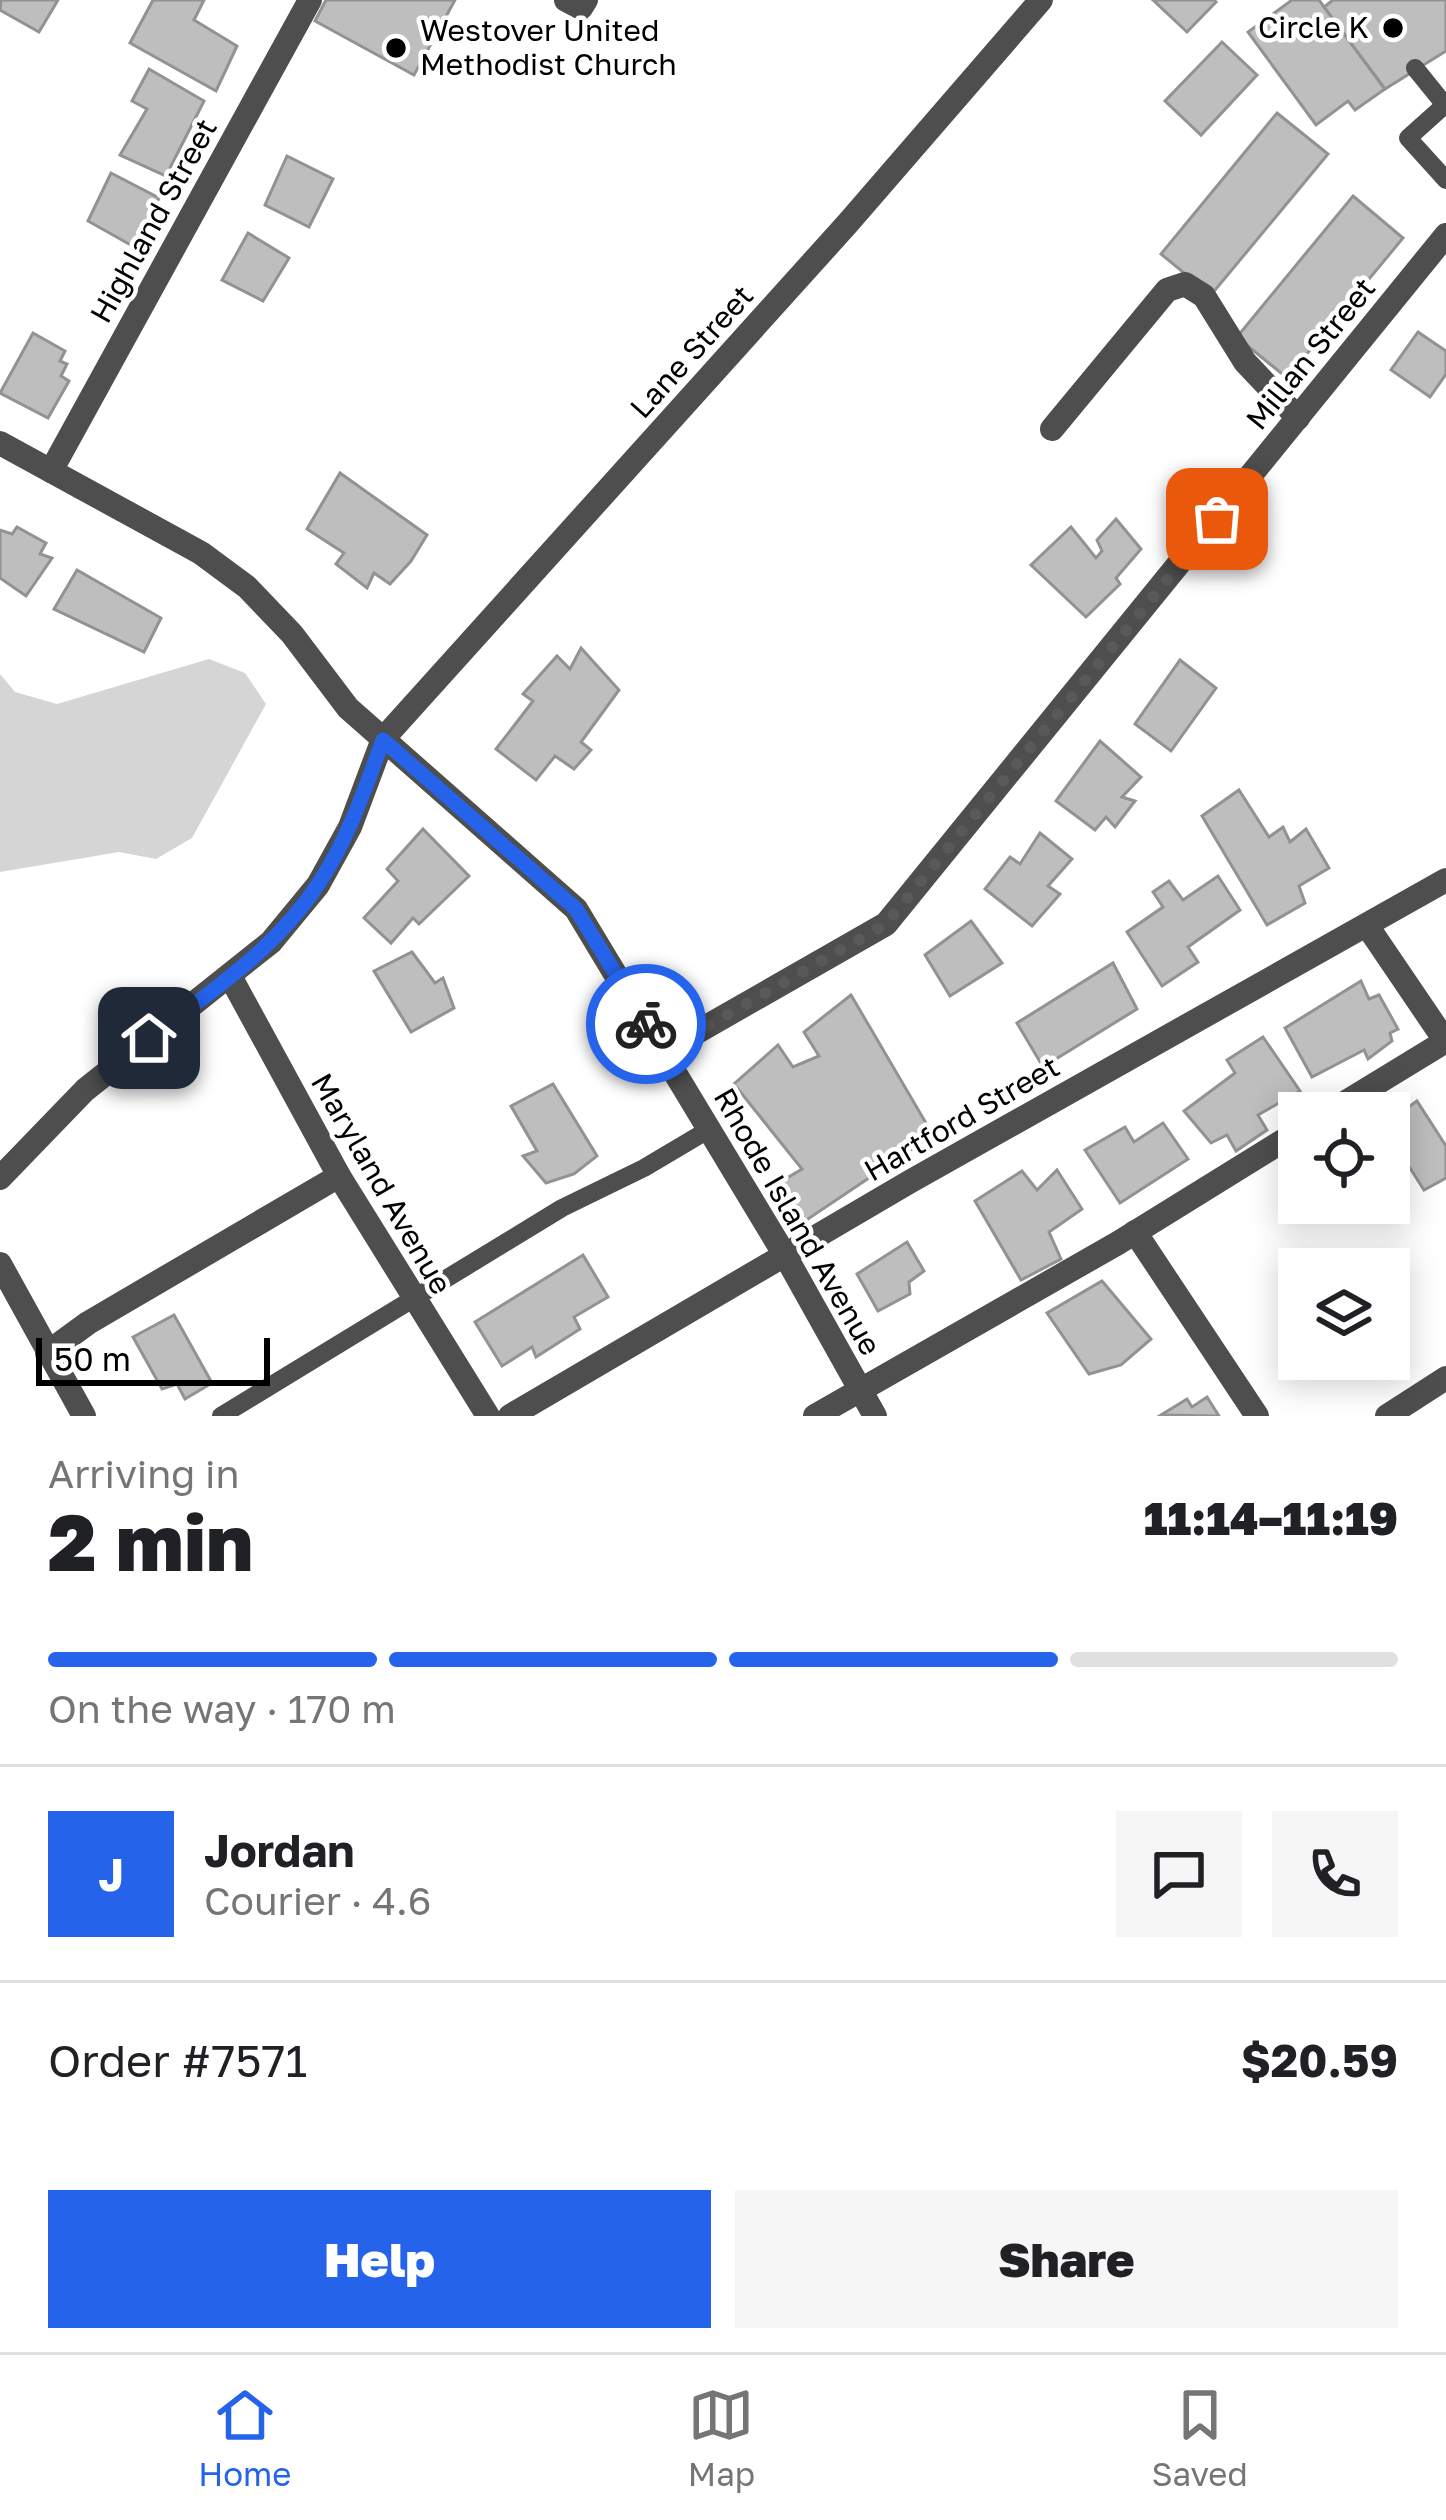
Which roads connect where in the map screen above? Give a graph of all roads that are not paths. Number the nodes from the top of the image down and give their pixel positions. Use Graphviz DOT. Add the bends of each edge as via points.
graph roads {
  1 [pos="310,0"];
  2 [pos="1041,0"];
  3 [pos="1415,68"];
  4 [pos="1445,105"];
  5 [pos="1446,180"];
  6 [pos="1446,236"];
  7 [pos="1298,418"];
  8 [pos="1052,429"];
  9 [pos="0,443"];
  10 [pos="51,471"];
  11 [pos="383,740"];
  12 [pos="1446,880"];
  13 [pos="1368,927"];
  14 [pos="230,976"];
  15 [pos="1446,1041"];
  16 [pos="662,1052"];
  17 [pos="1362,1092"];
  18 [pos="709,1130"];
  19 [pos="1278,1144"];
  20 [pos="339,1176"];
  21 [pos="0,1178"];
  22 [pos="1136,1232"];
  23 [pos="786,1257"];
  24 [pos="0,1264"];
  25 [pos="413,1302"];
  26 [pos="47,1353"];
  27 [pos="1446,1378"];
  28 [pos="860,1390"];
  29 [pos="84,1416"];
  30 [pos="221,1416"];
  31 [pos="488,1416"];
  32 [pos="510,1416"];
  33 [pos="815,1416"];
  34 [pos="875,1416"];
  35 [pos="1258,1416"];
  36 [pos="1387,1416"];
  1 -- 10 [label="street, Highland Street"];
  2 -- 11 [label="street, Lane Street"];
  3 -- 4 [label="lane"];
  4 -- 5 [label="lane" via="1408,137"];
  6 -- 7 [label="street, Millan Street"];
  7 -- 8 [label="street" via="1246,362 1204,296 1185,284 1167,290"];
  7 -- 16 [label="street, Millan Street" via="886,924"];
  9 -- 10 [label="street, Rhode Island Avenue"];
  10 -- 11 [label="street, Rhode Island Avenue" via="247,587"];
  11 -- 14 [label="street" via="318,885"];
  11 -- 16 [label="street, Rhode Island Avenue" via="576,909"];
  12 -- 13 [label="street, Hartford Street"];
  13 -- 15 [label="street"];
  13 -- 23 [label="street, Hartford Street"];
  14 -- 20 [label="street, Maryland Avenue"];
  14 -- 21 [label="street" via="85,1090"];
  15 -- 17 [label="street"];
  16 -- 18 [label="street, Rhode Island Avenue"];
  18 -- 23 [label="street, Rhode Island Avenue"];
  18 -- 25 [label="lane" via="562,1208"];
  19 -- 22 [label="street"];
  20 -- 25 [label="street, Maryland Avenue"];
  20 -- 26 [label="street"];
  22 -- 28 [label="street"];
  22 -- 35 [label="street"];
  23 -- 28 [label="street, Rhode Island Avenue"];
  23 -- 32 [label="street, Hartford Street"];
  24 -- 26 [label="street"];
  25 -- 30 [label="lane"];
  25 -- 31 [label="street, Maryland Avenue"];
  26 -- 29 [label="street"];
  27 -- 36 [label="street"];
  28 -- 33 [label="street"];
  28 -- 34 [label="street, Rhode Island Avenue"];
}
